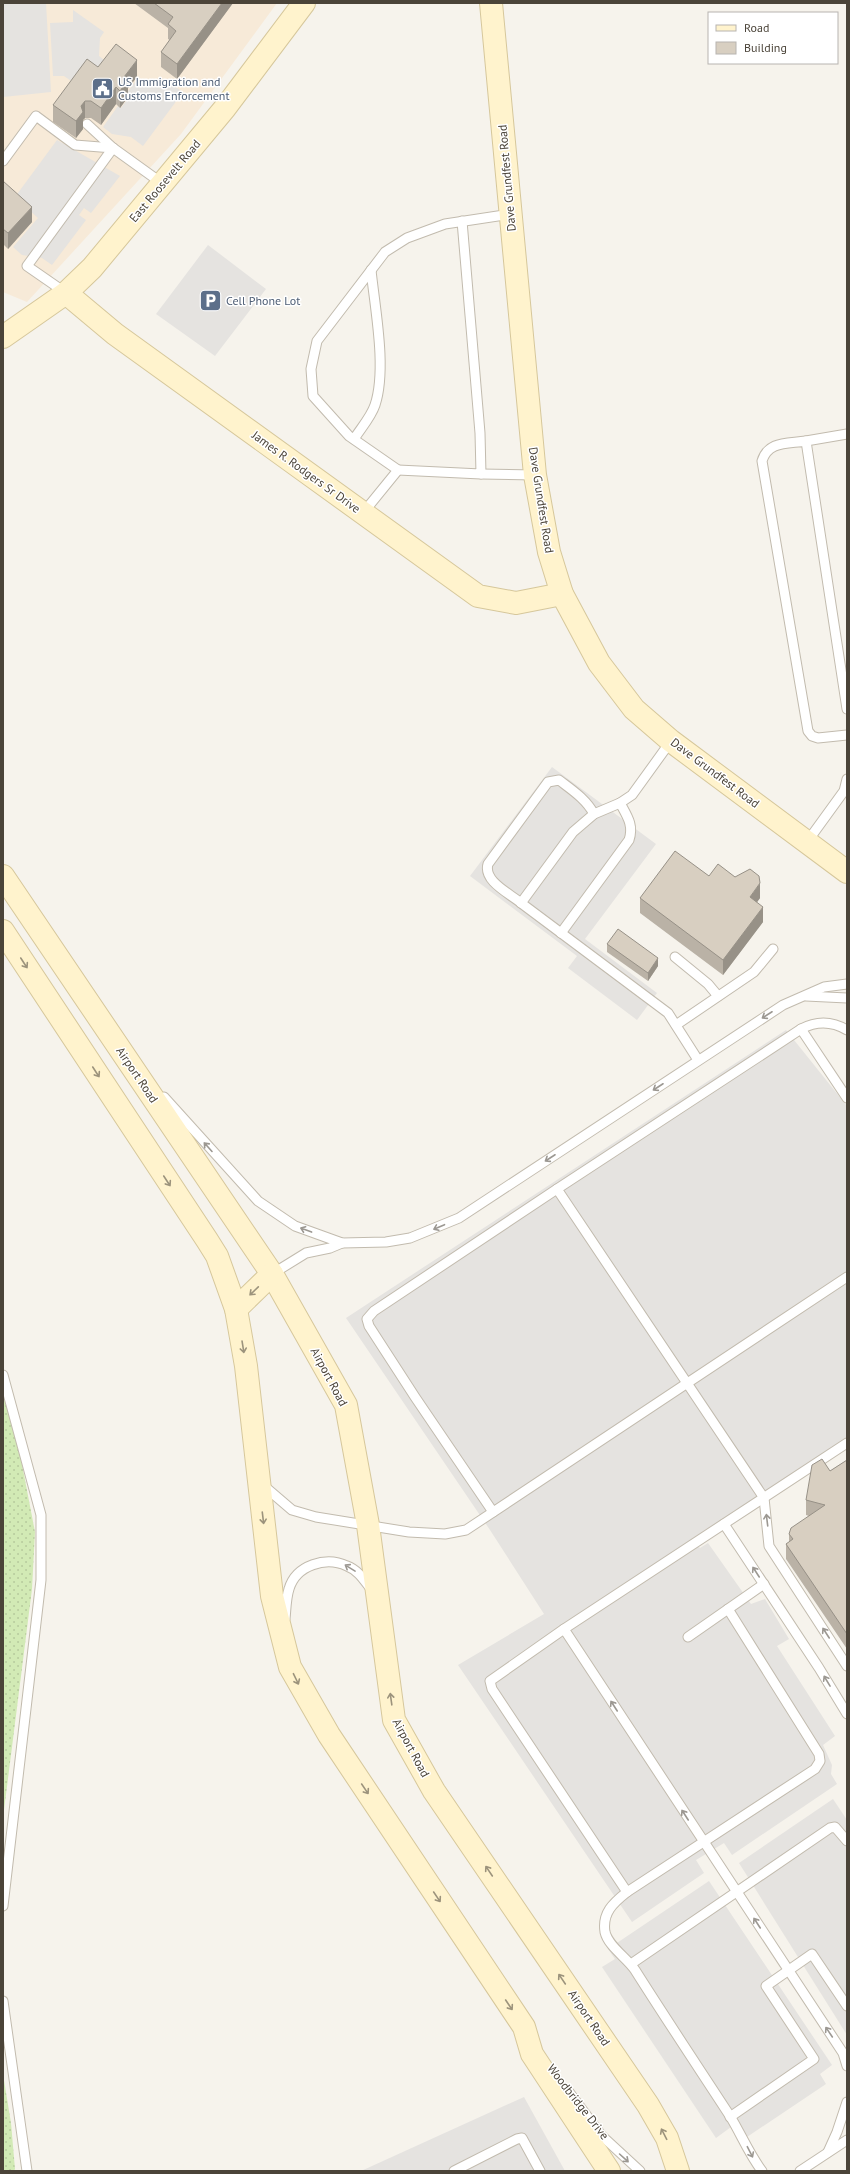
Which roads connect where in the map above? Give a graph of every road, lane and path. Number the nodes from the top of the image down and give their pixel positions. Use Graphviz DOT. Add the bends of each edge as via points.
graph roads {
  1 [pos="304,3"];
  2 [pos="491,3"];
  3 [pos="87,124"];
  4 [pos="113,148"];
  5 [pos="3,161"];
  6 [pos="163,184"];
  7 [pos="510,214"];
  8 [pos="462,221"];
  9 [pos="371,270"];
  10 [pos="66,293"];
  11 [pos="9,332"];
  12 [pos="3,340"];
  13 [pos="847,434"];
  14 [pos="354,439"];
  15 [pos="806,441"];
  16 [pos="398,470"];
  17 [pos="481,474"];
  18 [pos="535,475"];
  19 [pos="363,514"];
  20 [pos="562,594"];
  21 [pos="847,642"];
  22 [pos="837,643"];
  23 [pos="847,708"];
  24 [pos="847,735"];
  25 [pos="671,741"];
  26 [pos="847,778"];
  27 [pos="620,803"];
  28 [pos="594,814"];
  29 [pos="807,842"];
  30 [pos="847,872"];
  31 [pos="3,876"];
  32 [pos="521,903"];
  33 [pos="3,931"];
  34 [pos="561,933"];
  35 [pos="773,949"];
  36 [pos="675,957"];
  37 [pos="847,984"];
  38 [pos="718,996"];
  39 [pos="800,996"];
  40 [pos="847,998"];
  41 [pos="676,1025"];
  42 [pos="801,1029"];
  43 [pos="847,1030"];
  44 [pos="111,1036"];
  45 [pos="698,1060"];
  46 [pos="847,1098"];
  47 [pos="557,1189"];
  48 [pos="342,1243"];
  49 [pos="272,1274"];
  50 [pos="847,1277"];
  51 [pos="236,1309"];
  52 [pos="3,1375"];
  53 [pos="687,1384"];
  54 [pos="847,1443"];
  55 [pos="258,1480"];
  56 [pos="764,1498"];
  57 [pos="493,1512"];
  58 [pos="724,1524"];
  59 [pos="368,1525"];
  60 [pos="764,1584"];
  61 [pos="377,1596"];
  62 [pos="728,1609"];
  63 [pos="564,1629"];
  64 [pos="688,1636"];
  65 [pos="282,1643"];
  66 [pos="847,1666"];
  67 [pos="847,1714"];
  68 [pos="847,1841"];
  69 [pos="703,1842"];
  70 [pos="626,1892"];
  71 [pos="737,1893"];
  72 [pos="3,1906"];
  73 [pos="631,1964"];
  74 [pos="788,1971"];
  75 [pos="3,2001"];
  76 [pos="847,2006"];
  77 [pos="524,2027"];
  78 [pos="847,2066"];
  79 [pos="847,2102"];
  80 [pos="730,2117"];
  81 [pos="847,2140"];
  82 [pos="827,2153"];
  83 [pos="26,2171"];
  84 [pos="454,2171"];
  85 [pos="540,2171"];
  86 [pos="609,2171"];
  87 [pos="640,2171"];
  88 [pos="678,2171"];
  89 [pos="762,2171"];
  90 [pos="800,2171"];
  1 -- 6 [label="main road, East Roosevelt Road" via="225,108"];
  2 -- 7 [label="main road, Dave Grundfest Road"];
  3 -- 4 [label="lane"];
  4 -- 5 [label="lane" via="75,145 36,116"];
  4 -- 6 [label="lane"];
  4 -- 10 [label="lane" via="27,266"];
  6 -- 10 [label="main road, East Roosevelt Road" via="92,268"];
  7 -- 8 [label="lane"];
  7 -- 18 [label="main road, Dave Grundfest Road"];
  8 -- 9 [label="lane" via="445,224 407,238 385,252"];
  8 -- 17 [label="lane" via="480,433"];
  9 -- 14 [label="lane" via="380,359 379,391 374,407"];
  9 -- 14 [label="lane" via="317,341 311,369 313,396"];
  10 -- 11 [label="main road, East Roosevelt Road"];
  10 -- 19 [label="main road, James R. Rodgers Sr Drive" via="115,334"];
  11 -- 12 [label="main road, East Roosevelt Road"];
  13 -- 15 [label="lane"];
  14 -- 16 [label="lane"];
  15 -- 22 [label="lane"];
  15 -- 24 [label="lane" via="772,446 764,452 762,461 808,731 818,738"];
  16 -- 17 [label="lane"];
  16 -- 19 [label="lane"];
  17 -- 18 [label="lane"];
  18 -- 20 [label="main road, Dave Grundfest Road" via="548,552"];
  19 -- 20 [label="main road, James R. Rodgers Sr Drive" via="478,596 516,603"];
  20 -- 25 [label="main road, Dave Grundfest Road" via="599,663 634,709"];
  21 -- 22 [label="lane"];
  22 -- 23 [label="lane"];
  25 -- 27 [label="lane" via="632,795"];
  25 -- 29 [label="main road, Dave Grundfest Road"];
  26 -- 29 [label="lane" via="844,791"];
  27 -- 28 [label="lane"];
  27 -- 34 [label="lane" via="631,824 629,840"];
  28 -- 32 [label="lane" via="573,832"];
  28 -- 32 [label="lane" via="577,793 559,780 548,782 486,868 492,880"];
  29 -- 30 [label="main road, Dave Grundfest Road"];
  31 -- 44 [label="main road, Airport Road"];
  32 -- 34 [label="lane"];
  33 -- 51 [label="main road, one-way" via="217,1256"];
  34 -- 41 [label="lane" via="668,1013"];
  35 -- 38 [label="lane" via="754,972"];
  36 -- 38 [label="lane" via="708,984"];
  37 -- 39 [label="lane" via="824,987"];
  38 -- 41 [label="lane"];
  39 -- 40 [label="lane"];
  39 -- 45 [label="lane, one-way"];
  41 -- 45 [label="lane"];
  42 -- 43 [label="lane" via="810,1024 831,1023"];
  42 -- 46 [label="lane"];
  42 -- 47 [label="lane"];
  48 -- 44 [label="lane, one-way" via="295,1226 258,1202"];
  44 -- 49 [label="main road, Airport Road"];
  45 -- 48 [label="lane, one-way" via="458,1218 410,1238 386,1242"];
  47 -- 53 [label="lane"];
  47 -- 57 [label="lane" via="374,1311 367,1319 415,1397"];
  48 -- 49 [label="lane" via="306,1253"];
  49 -- 51 [label="main road, one-way"];
  49 -- 59 [label="main road, Airport Road" via="346,1405"];
  50 -- 53 [label="lane"];
  51 -- 55 [label="main road, one-way" via="246,1366"];
  52 -- 72 [label="lane" via="41,1515 41,1580"];
  53 -- 56 [label="lane"];
  53 -- 57 [label="lane"];
  54 -- 56 [label="lane"];
  55 -- 59 [label="lane" via="273,1496 292,1510 316,1517"];
  55 -- 65 [label="main road, one-way" via="272,1596"];
  56 -- 58 [label="lane"];
  66 -- 56 [label="lane, one-way" via="769,1546"];
  57 -- 59 [label="lane" via="466,1530 445,1534 409,1532"];
  60 -- 58 [label="lane, one-way"];
  58 -- 63 [label="lane"];
  59 -- 61 [label="main road, Airport Road"];
  60 -- 62 [label="lane"];
  67 -- 60 [label="lane, one-way"];
  61 -- 65 [label="lane, one-way" via="360,1575 348,1566 336,1562 308,1566 295,1578 289,1589"];
  88 -- 61 [label="main road, Airport Road, one-way" via="666,2138 648,2105 434,1791 394,1720"];
  62 -- 64 [label="lane"];
  62 -- 69 [label="lane" via="819,1754 820,1762 815,1769"];
  69 -- 63 [label="lane, one-way"];
  63 -- 70 [label="lane" via="490,1681 492,1689"];
  65 -- 77 [label="main road, one-way" via="290,1667 329,1735"];
  68 -- 71 [label="lane" via="835,1827 830,1828"];
  69 -- 70 [label="lane"];
  69 -- 71 [label="lane"];
  70 -- 73 [label="lane" via="608,1909 604,1926 610,1941"];
  71 -- 73 [label="lane"];
  74 -- 71 [label="lane, one-way"];
  73 -- 80 [label="lane"];
  74 -- 76 [label="lane" via="812,1954"];
  78 -- 74 [label="lane, one-way" via="843,2053"];
  74 -- 80 [label="lane" via="766,1986 814,2058"];
  75 -- 83 [label="lane"];
  77 -- 86 [label="main road" via="532,2054"];
  77 -- 87 [label="lane, Woodbridge Drive, one-way" via="552,2070 602,2136"];
  79 -- 82 [label="lane"];
  80 -- 89 [label="lane, one-way"];
  81 -- 82 [label="lane"];
  82 -- 90 [label="lane"];
  84 -- 85 [label="lane" via="522,2138"];
}
